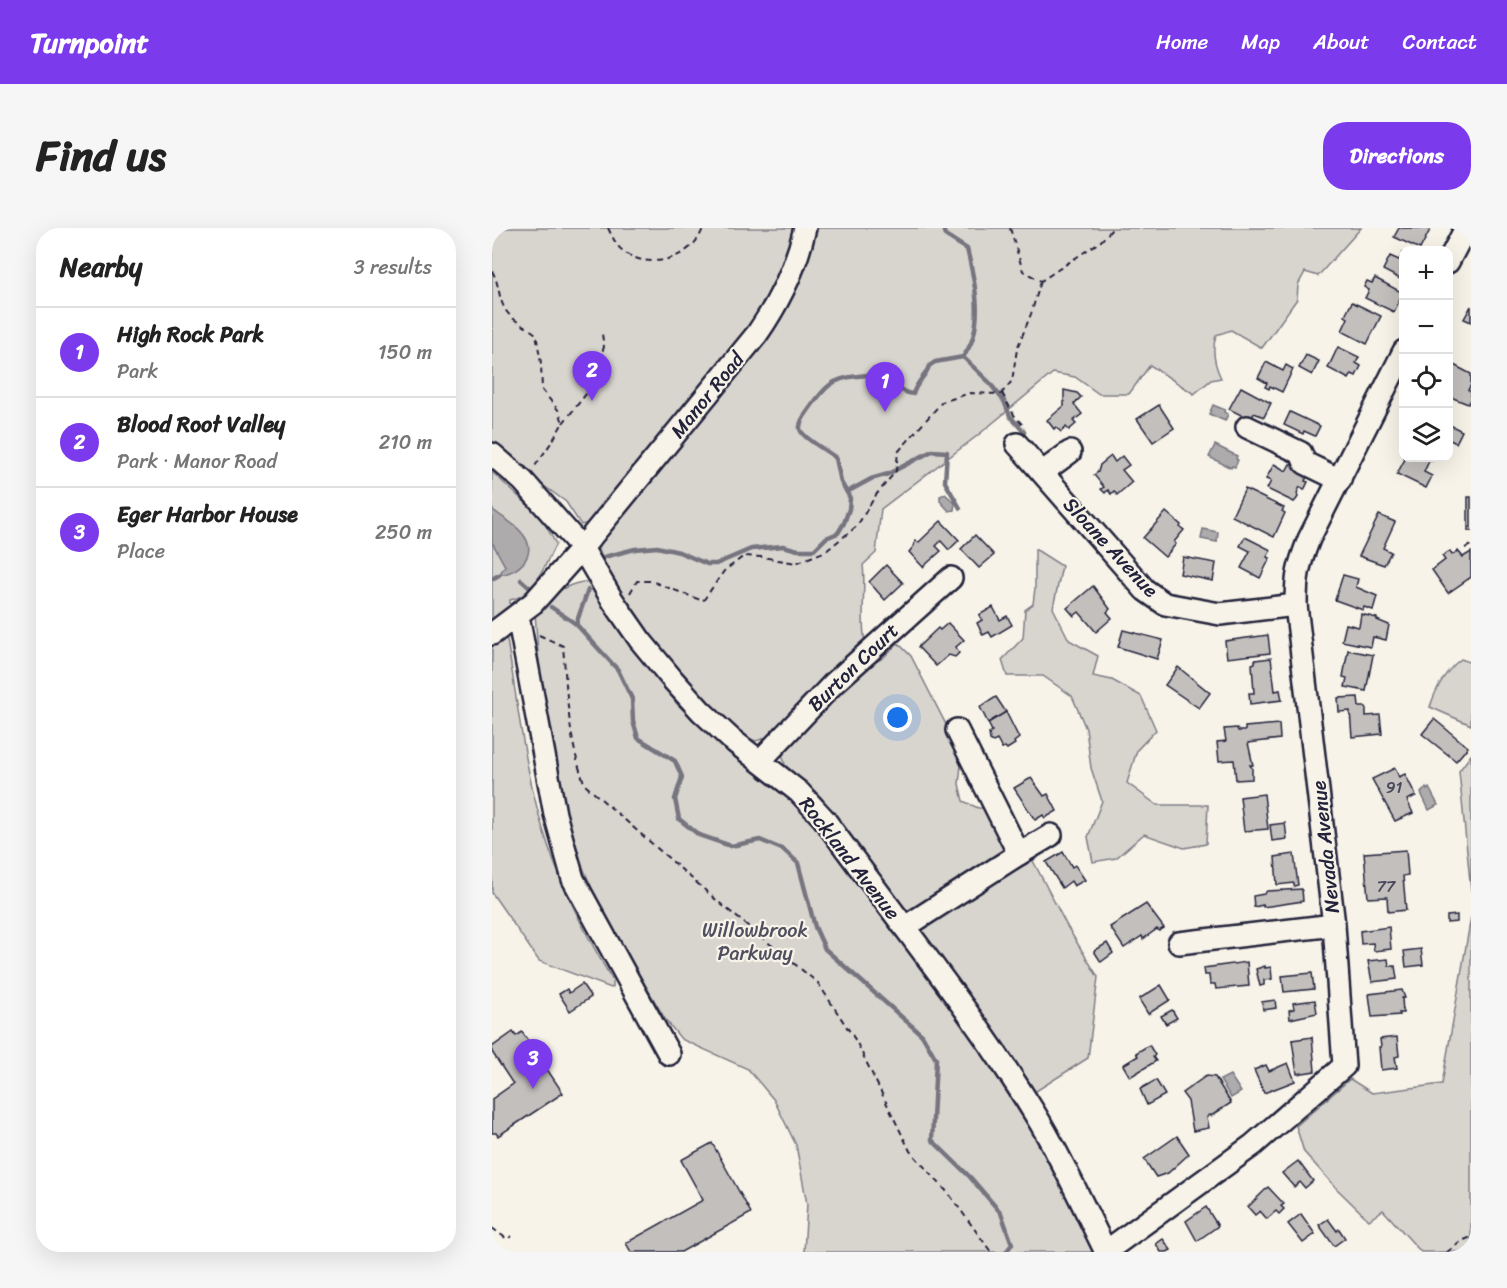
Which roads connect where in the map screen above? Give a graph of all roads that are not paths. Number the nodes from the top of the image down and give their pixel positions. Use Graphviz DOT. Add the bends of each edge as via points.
graph roads {
  1 [pos="805,228"];
  2 [pos="1466,228"];
  3 [pos="1453,254"];
  4 [pos="1402,354"];
  5 [pos="1246,427"];
  6 [pos="1017,444"];
  7 [pos="1070,452"];
  8 [pos="492,454"];
  9 [pos="1043,472"];
  10 [pos="1342,475"];
  11 [pos="582,548"];
  12 [pos="951,578"];
  13 [pos="1296,605"];
  14 [pos="518,616"];
  15 [pos="492,634"];
  16 [pos="957,730"];
  17 [pos="760,761"];
  18 [pos="1051,835"];
  19 [pos="1019,854"];
  20 [pos="1334,925"];
  21 [pos="905,927"];
  22 [pos="1179,944"];
  23 [pos="669,1054"];
  24 [pos="1106,1252"];
  1 -- 11 [label="street, Manor Road" via="790,279 769,317"];
  2 -- 3 [label="street"];
  4 -- 10 [label="street, Nevada Avenue"];
  5 -- 10 [label="street" via="1301,453 1305,463"];
  6 -- 9 [label="street, Sloane Avenue"];
  7 -- 9 [label="street"];
  8 -- 11 [label="street, Rockland Avenue" via="523,481"];
  9 -- 13 [label="street, Sloane Avenue" via="1145,590 1165,604 1220,614"];
  10 -- 13 [label="street, Nevada Avenue" via="1297,568"];
  11 -- 14 [label="street, Manor Road"];
  11 -- 17 [label="street, Rockland Avenue" via="613,601 673,680 701,711"];
  12 -- 17 [label="street, Burton Court" via="834,683"];
  13 -- 20 [label="street, Nevada Avenue"];
  14 -- 15 [label="street, Manor Road"];
  14 -- 23 [label="street" via="555,814 573,879"];
  16 -- 19 [label="street"];
  17 -- 21 [label="street, Rockland Avenue" via="799,792 824,819"];
  18 -- 19 [label="street"];
  19 -- 21 [label="street"];
  20 -- 22 [label="street"];
  20 -- 24 [label="street, Nevada Avenue" via="1344,1066 1253,1145"];
  21 -- 24 [label="street, Rockland Avenue" via="1033,1110"];
}
